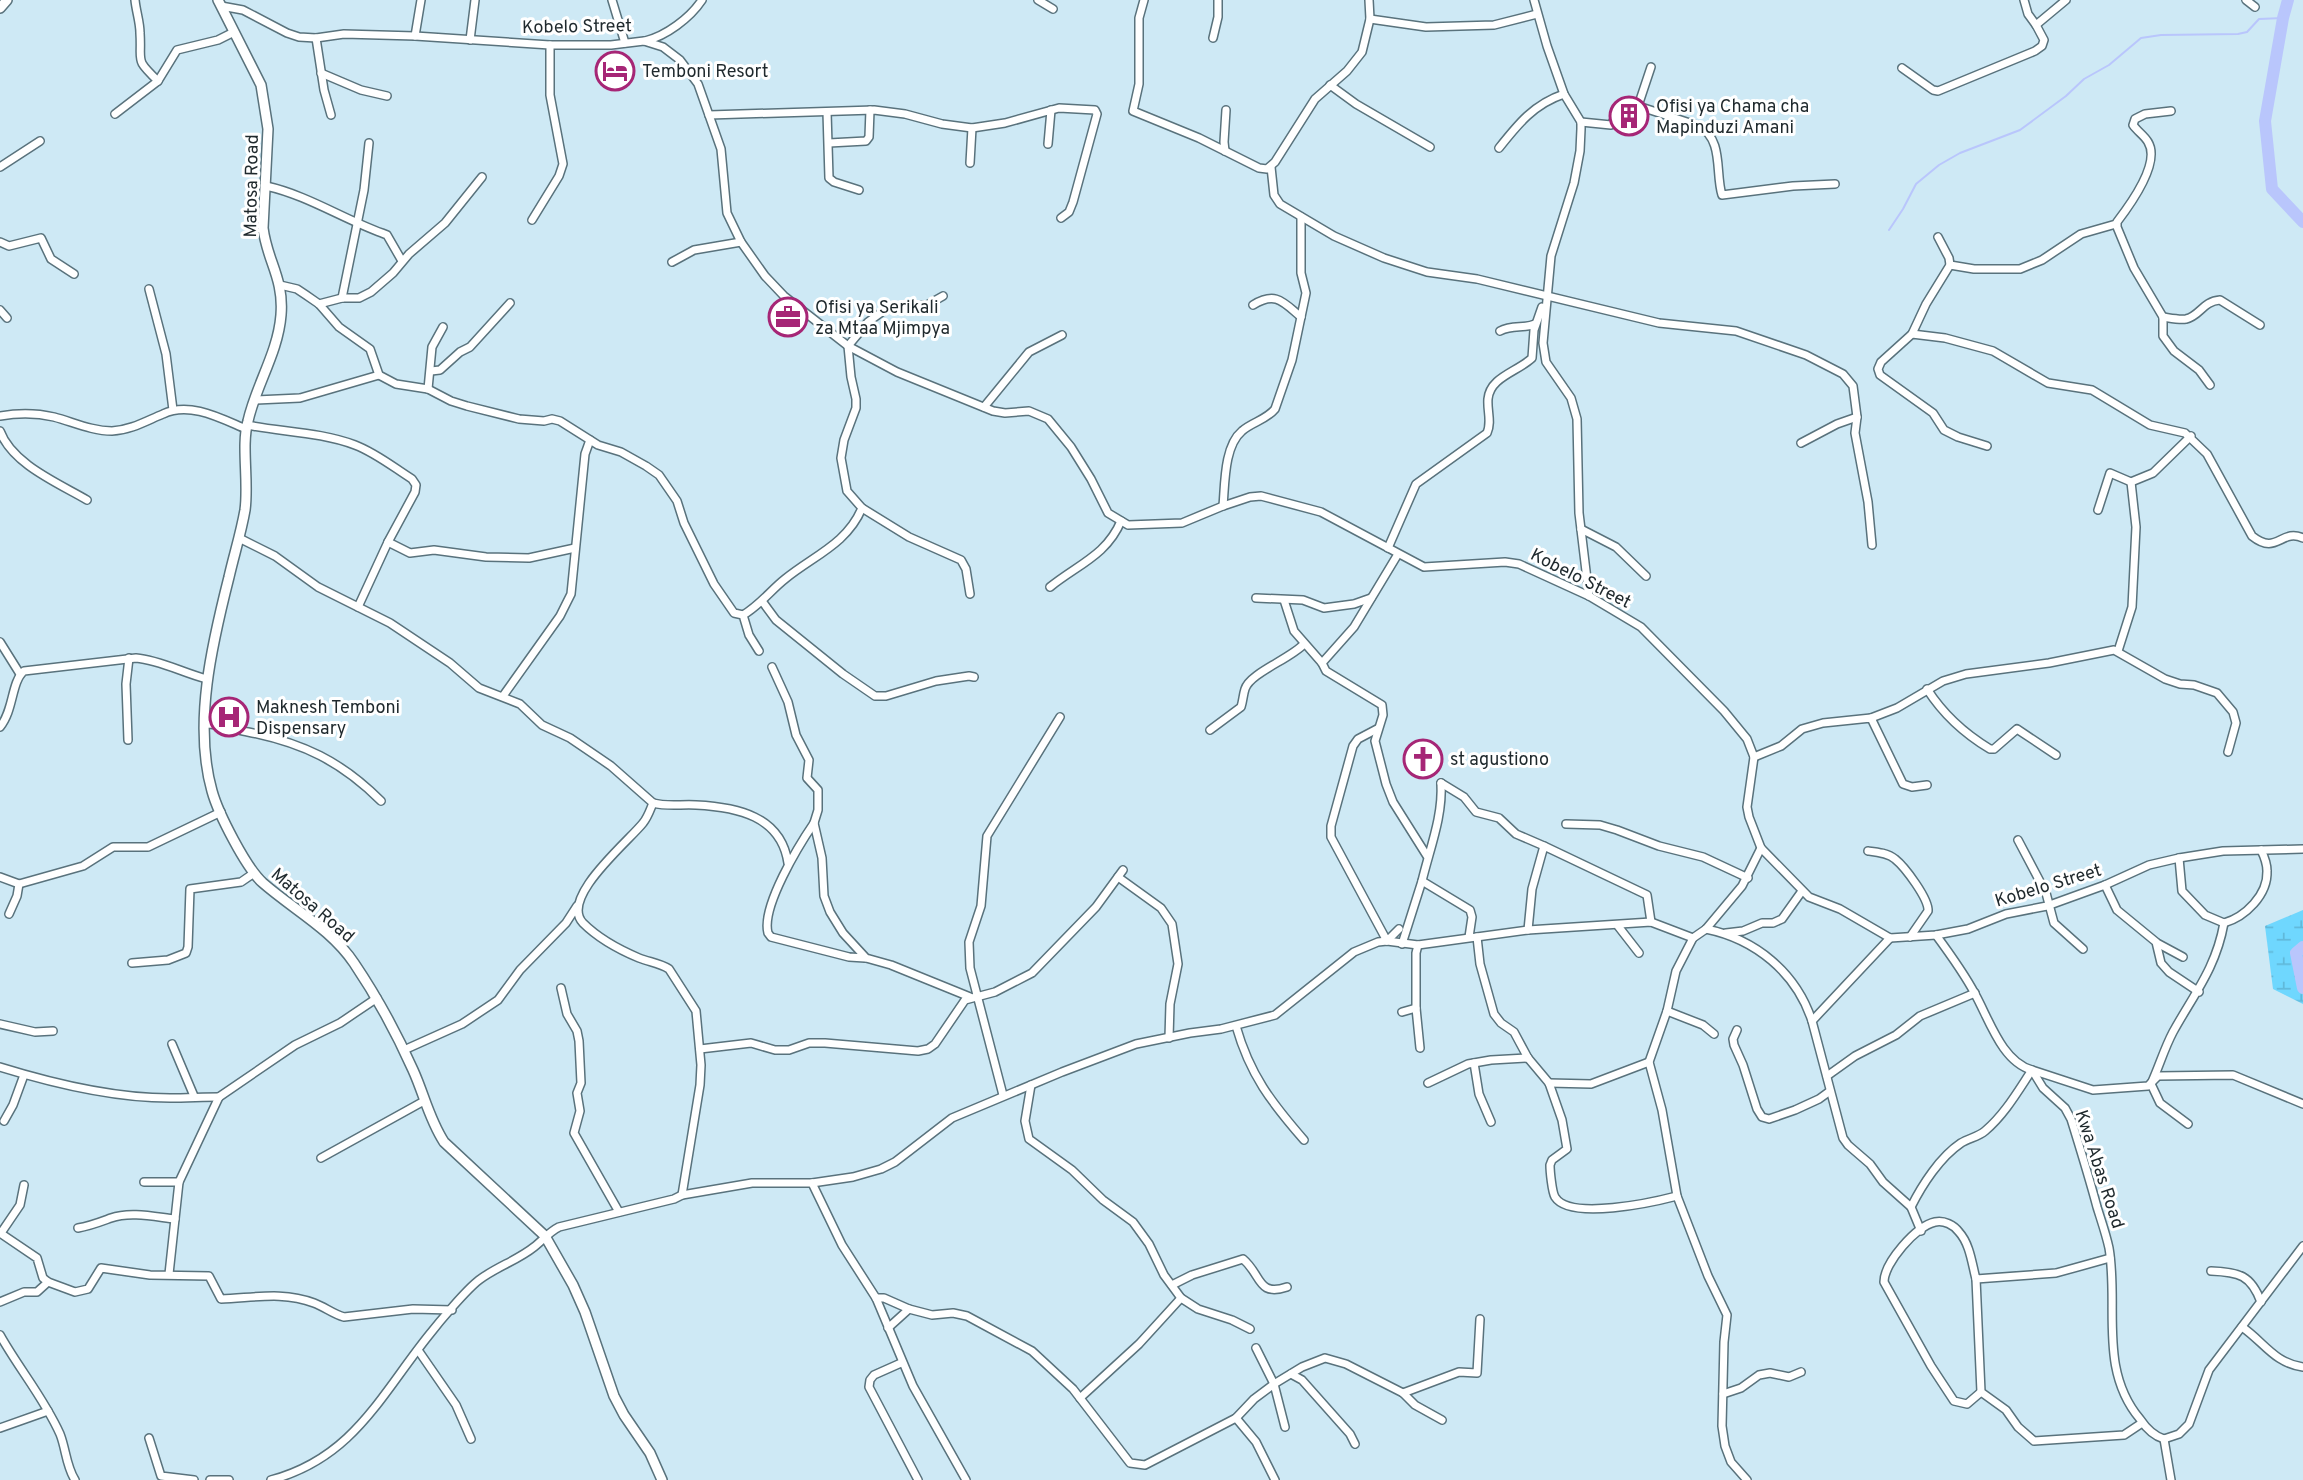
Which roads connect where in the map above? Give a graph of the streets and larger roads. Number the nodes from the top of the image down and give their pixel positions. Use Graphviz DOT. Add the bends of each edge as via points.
graph roads {
  1 [pos="7,0"];
  2 [pos="135,0"];
  3 [pos="421,0"];
  4 [pos="475,0"];
  5 [pos="612,0"];
  6 [pos="702,0"];
  7 [pos="1038,0"];
  8 [pos="1144,0"];
  9 [pos="1218,0"];
  10 [pos="1534,0"];
  11 [pos="2024,0"];
  12 [pos="2066,0"];
  13 [pos="2246,0"];
  14 [pos="1370,2"];
  15 [pos="220,3"];
  16 [pos="2255,7"];
  17 [pos="0,8"];
  18 [pos="1053,9"];
  19 [pos="1537,14"];
  20 [pos="1370,19"];
  21 [pos="2036,25"];
  22 [pos="234,32"];
  23 [pos="415,36"];
  24 [pos="316,37"];
  25 [pos="1213,38"];
  26 [pos="470,40"];
  27 [pos="645,41"];
  28 [pos="625,43"];
  29 [pos="550,46"];
  30 [pos="1651,67"];
  31 [pos="1902,68"];
  32 [pos="321,73"];
  33 [pos="158,81"];
  34 [pos="1330,85"];
  35 [pos="1564,94"];
  36 [pos="387,96"];
  37 [pos="1638,106"];
  38 [pos="870,110"];
  39 [pos="1051,110"];
  40 [pos="1226,110"];
  41 [pos="2171,111"];
  42 [pos="827,112"];
  43 [pos="115,114"];
  44 [pos="331,115"];
  45 [pos="709,115"];
  46 [pos="1581,122"];
  47 [pos="972,128"];
  48 [pos="40,141"];
  49 [pos="369,143"];
  50 [pos="829,143"];
  51 [pos="1048,144"];
  52 [pos="1430,147"];
  53 [pos="1499,148"];
  54 [pos="1225,151"];
  55 [pos="971,163"];
  56 [pos="0,167"];
  57 [pos="1271,167"];
  58 [pos="482,177"];
  59 [pos="1836,184"];
  60 [pos="266,186"];
  61 [pos="859,190"];
  62 [pos="1301,217"];
  63 [pos="1061,218"];
  64 [pos="532,220"];
  65 [pos="357,223"];
  66 [pos="2116,225"];
  67 [pos="1938,237"];
  68 [pos="0,242"];
  69 [pos="741,242"];
  70 [pos="402,261"];
  71 [pos="672,262"];
  72 [pos="1950,265"];
  73 [pos="74,274"];
  74 [pos="280,285"];
  75 [pos="149,289"];
  76 [pos="943,296"];
  77 [pos="342,298"];
  78 [pos="1547,298"];
  79 [pos="510,303"];
  80 [pos="319,304"];
  81 [pos="1253,305"];
  82 [pos="0,310"];
  83 [pos="7,317"];
  84 [pos="1301,317"];
  85 [pos="2163,317"];
  86 [pos="1535,324"];
  87 [pos="2260,325"];
  88 [pos="443,327"];
  89 [pos="1500,331"];
  90 [pos="1912,334"];
  91 [pos="1062,335"];
  92 [pos="848,346"];
  93 [pos="431,371"];
  94 [pos="379,375"];
  95 [pos="2210,385"];
  96 [pos="428,389"];
  97 [pos="256,400"];
  98 [pos="985,407"];
  99 [pos="173,410"];
  100 [pos="0,416"];
  101 [pos="1857,418"];
  102 [pos="247,427"];
  103 [pos="0,431"];
  104 [pos="2191,436"];
  105 [pos="590,440"];
  106 [pos="1801,443"];
  107 [pos="1987,446"];
  108 [pos="2131,482"];
  109 [pos="87,500"];
  110 [pos="1223,506"];
  111 [pos="862,509"];
  112 [pos="2098,510"];
  113 [pos="1121,521"];
  114 [pos="1581,529"];
  115 [pos="239,538"];
  116 [pos="2303,538"];
  117 [pos="388,542"];
  118 [pos="1872,545"];
  119 [pos="575,548"];
  120 [pos="1388,548"];
  121 [pos="1398,554"];
  122 [pos="1646,576"];
  123 [pos="1050,587"];
  124 [pos="970,594"];
  125 [pos="1589,596"];
  126 [pos="1372,597"];
  127 [pos="1256,598"];
  128 [pos="1284,600"];
  129 [pos="762,601"];
  130 [pos="358,607"];
  131 [pos="743,615"];
  132 [pos="0,642"];
  133 [pos="1304,644"];
  134 [pos="759,651"];
  135 [pos="2118,651"];
  136 [pos="129,658"];
  137 [pos="1322,663"];
  138 [pos="772,667"];
  139 [pos="20,674"];
  140 [pos="974,677"];
  141 [pos="207,679"];
  142 [pos="1927,689"];
  143 [pos="503,696"];
  144 [pos="1059,717"];
  145 [pos="1871,718"];
  146 [pos="205,724"];
  147 [pos="0,727"];
  148 [pos="1377,729"];
  149 [pos="1210,730"];
  150 [pos="128,740"];
  151 [pos="2228,752"];
  152 [pos="2056,755"];
  153 [pos="1754,757"];
  154 [pos="1927,785"];
  155 [pos="381,801"];
  156 [pos="653,803"];
  157 [pos="221,812"];
  158 [pos="814,823"];
  159 [pos="1566,824"];
  160 [pos="2018,839"];
  161 [pos="1544,846"];
  162 [pos="1761,848"];
  163 [pos="2303,849"];
  164 [pos="2261,850"];
  165 [pos="1868,851"];
  166 [pos="1427,856"];
  167 [pos="2179,858"];
  168 [pos="789,863"];
  169 [pos="1123,870"];
  170 [pos="254,873"];
  171 [pos="0,877"];
  172 [pos="1118,877"];
  173 [pos="1748,878"];
  174 [pos="1422,881"];
  175 [pos="19,884"];
  176 [pos="2105,886"];
  177 [pos="1802,891"];
  178 [pos="578,905"];
  179 [pos="2047,906"];
  180 [pos="9,914"];
  181 [pos="1651,922"];
  182 [pos="1408,923"];
  183 [pos="2224,923"];
  184 [pos="1618,926"];
  185 [pos="1399,929"];
  186 [pos="1706,929"];
  187 [pos="1528,930"];
  188 [pos="1725,933"];
  189 [pos="1936,935"];
  190 [pos="1473,937"];
  191 [pos="1910,937"];
  192 [pos="1693,938"];
  193 [pos="1890,938"];
  194 [pos="1387,941"];
  195 [pos="2156,942"];
  196 [pos="1399,943"];
  197 [pos="1418,945"];
  198 [pos="2082,949"];
  199 [pos="1639,953"];
  200 [pos="2183,957"];
  201 [pos="866,958"];
  202 [pos="132,963"];
  203 [pos="561,988"];
  204 [pos="2199,992"];
  205 [pos="1975,993"];
  206 [pos="973,996"];
  207 [pos="377,998"];
  208 [pos="1416,1008"];
  209 [pos="1667,1011"];
  210 [pos="1402,1012"];
  211 [pos="1812,1021"];
  212 [pos="0,1024"];
  213 [pos="1237,1026"];
  214 [pos="1737,1030"];
  215 [pos="53,1031"];
  216 [pos="1714,1034"];
  217 [pos="1169,1038"];
  218 [pos="172,1044"];
  219 [pos="1420,1048"];
  220 [pos="700,1049"];
  221 [pos="404,1050"];
  222 [pos="1528,1058"];
  223 [pos="1648,1062"];
  224 [pos="1474,1063"];
  225 [pos="0,1067"];
  226 [pos="2032,1070"];
  227 [pos="24,1075"];
  228 [pos="1827,1076"];
  229 [pos="1428,1083"];
  230 [pos="1549,1083"];
  231 [pos="2151,1084"];
  232 [pos="1031,1085"];
  233 [pos="1830,1091"];
  234 [pos="1003,1095"];
  235 [pos="194,1096"];
  236 [pos="219,1097"];
  237 [pos="424,1101"];
  238 [pos="2303,1104"];
  239 [pos="4,1121"];
  240 [pos="1491,1122"];
  241 [pos="2188,1124"];
  242 [pos="1304,1140"];
  243 [pos="321,1158"];
  244 [pos="144,1182"];
  245 [pos="179,1182"];
  246 [pos="812,1183"];
  247 [pos="24,1185"];
  248 [pos="682,1195"];
  249 [pos="1677,1196"];
  250 [pos="1911,1207"];
  251 [pos="620,1212"];
  252 [pos="175,1219"];
  253 [pos="78,1228"];
  254 [pos="1921,1231"];
  255 [pos="0,1233"];
  256 [pos="545,1236"];
  257 [pos="2303,1246"];
  258 [pos="2110,1258"];
  259 [pos="2211,1271"];
  260 [pos="169,1274"];
  261 [pos="1976,1279"];
  262 [pos="48,1282"];
  263 [pos="1172,1285"];
  264 [pos="1287,1287"];
  265 [pos="876,1298"];
  266 [pos="1181,1298"];
  267 [pos="0,1302"];
  268 [pos="2261,1302"];
  269 [pos="909,1308"];
  270 [pos="452,1310"];
  271 [pos="1480,1320"];
  272 [pos="2242,1327"];
  273 [pos="888,1328"];
  274 [pos="1250,1329"];
  275 [pos="0,1335"];
  276 [pos="1256,1349"];
  277 [pos="418,1350"];
  278 [pos="901,1363"];
  279 [pos="2303,1367"];
  280 [pos="1801,1372"];
  281 [pos="1291,1374"];
  282 [pos="1274,1384"];
  283 [pos="1403,1392"];
  284 [pos="1981,1392"];
  285 [pos="1723,1394"];
  286 [pos="1080,1398"];
  287 [pos="48,1411"];
  288 [pos="1236,1418"];
  289 [pos="1441,1420"];
  290 [pos="2142,1423"];
  291 [pos="1285,1427"];
  292 [pos="0,1428"];
  293 [pos="149,1437"];
  294 [pos="2164,1439"];
  295 [pos="471,1440"];
  296 [pos="1355,1444"];
  297 [pos="161,1478"];
  298 [pos="75,1480"];
  299 [pos="194,1480"];
  300 [pos="210,1480"];
  301 [pos="229,1480"];
  302 [pos="271,1480"];
  303 [pos="662,1480"];
  304 [pos="918,1480"];
  305 [pos="966,1480"];
  306 [pos="1275,1480"];
  307 [pos="1747,1480"];
  308 [pos="2171,1480"];
  1 -- 17 [label="street"];
  2 -- 33 [label="street" via="141,32 138,58"];
  3 -- 23 [label="street"];
  4 -- 26 [label="street"];
  5 -- 28 [label="street"];
  6 -- 27 [label="street" via="679,23"];
  7 -- 18 [label="street"];
  8 -- 54 [label="street" via="1133,111"];
  9 -- 25 [label="street"];
  10 -- 19 [label="street"];
  11 -- 21 [label="street"];
  12 -- 21 [label="street"];
  13 -- 16 [label="street"];
  14 -- 20 [label="street"];
  15 -- 22 [label="street, Matosa Road"];
  15 -- 24 [label="street, Kobelo Street" via="287,33"];
  19 -- 20 [label="street" via="1494,25 1423,26"];
  19 -- 35 [label="street"];
  20 -- 34 [label="street" via="1359,56"];
  21 -- 31 [label="street" via="2044,40 2035,51 1938,91"];
  22 -- 33 [label="street" via="177,50"];
  22 -- 60 [label="street, Matosa Road" via="261,85 268,130"];
  23 -- 24 [label="street, Kobelo Street"];
  23 -- 26 [label="street, Kobelo Street"];
  24 -- 32 [label="street"];
  26 -- 29 [label="street, Kobelo Street"];
  27 -- 28 [label="street, Kobelo Street"];
  27 -- 45 [label="street, Kobelo Street" via="680,60 698,85"];
  28 -- 29 [label="street, Kobelo Street"];
  29 -- 64 [label="street" via="548,82 564,164"];
  30 -- 37 [label="street"];
  32 -- 36 [label="street"];
  32 -- 44 [label="street"];
  33 -- 43 [label="street"];
  34 -- 52 [label="street"];
  34 -- 57 [label="street" via="1315,99"];
  35 -- 46 [label="street"];
  35 -- 53 [label="street" via="1536,106"];
  37 -- 46 [label="street" via="1622,105 1611,125"];
  37 -- 59 [label="street" via="1707,132 1717,155 1722,195"];
  38 -- 42 [label="street"];
  38 -- 47 [label="street"];
  38 -- 50 [label="street" via="866,141"];
  39 -- 47 [label="street"];
  39 -- 51 [label="street"];
  39 -- 63 [label="street" via="1097,111 1073,202"];
  40 -- 54 [label="street"];
  41 -- 66 [label="street" via="2134,119 2151,155 2146,176"];
  42 -- 45 [label="street"];
  42 -- 50 [label="street"];
  45 -- 69 [label="street, Kobelo Street" via="721,149 727,213"];
  46 -- 78 [label="street" via="1578,166 1551,257"];
  47 -- 55 [label="street"];
  48 -- 56 [label="street"];
  49 -- 65 [label="street"];
  50 -- 61 [label="street" via="830,178"];
  54 -- 57 [label="street" via="1259,168"];
  57 -- 62 [label="street" via="1275,200"];
  58 -- 70 [label="street" via="446,223"];
  60 -- 65 [label="street"];
  60 -- 74 [label="street, Matosa Road" via="265,244"];
  62 -- 78 [label="street" via="1350,243 1420,270 1478,279"];
  62 -- 84 [label="street" via="1301,273 1306,293"];
  65 -- 70 [label="street" via="387,236"];
  65 -- 77 [label="street"];
  66 -- 72 [label="street" via="2081,234 2020,270"];
  66 -- 85 [label="street" via="2134,268"];
  67 -- 72 [label="street"];
  68 -- 73 [label="street" via="9,246 41,238 51,259"];
  69 -- 71 [label="street" via="694,250"];
  69 -- 92 [label="street, Kobelo Street" via="784,296"];
  70 -- 77 [label="street" via="363,297"];
  72 -- 90 [label="street"];
  74 -- 80 [label="street" via="297,289"];
  74 -- 97 [label="street, Matosa Road" via="276,343"];
  75 -- 99 [label="street" via="166,354"];
  76 -- 92 [label="street" via="927,304 886,309"];
  77 -- 80 [label="street"];
  78 -- 86 [label="street"];
  78 -- 101 [label="street" via="1659,323 1736,331 1806,355 1843,374 1853,386"];
  78 -- 114 [label="street" via="1546,362 1571,398 1577,419"];
  79 -- 93 [label="street" via="470,347 440,370"];
  80 -- 94 [label="street" via="335,324 370,349"];
  81 -- 84 [label="street" via="1275,298"];
  82 -- 83 [label="street"];
  84 -- 110 [label="street" via="1275,409 1232,443"];
  85 -- 87 [label="street" via="2190,318 2209,302 2220,300"];
  85 -- 95 [label="street" via="2163,336 2169,345 2195,365"];
  86 -- 89 [label="street"];
  86 -- 120 [label="street" via="1532,358 1490,390 1487,433 1416,484"];
  88 -- 93 [label="street" via="432,346"];
  90 -- 104 [label="street" via="2001,354 2048,383 2092,390 2150,425"];
  90 -- 107 [label="street" via="1881,362 1880,375 1933,413 1944,430"];
  91 -- 98 [label="street" via="1029,352"];
  92 -- 98 [label="street, Kobelo Street" via="897,372"];
  92 -- 111 [label="street" via="856,408 844,440 842,466 847,491"];
  93 -- 96 [label="street"];
  94 -- 96 [label="street" via="396,384"];
  94 -- 97 [label="street" via="300,398"];
  96 -- 105 [label="street" via="454,402 519,419 552,419"];
  97 -- 102 [label="street, Matosa Road"];
  98 -- 113 [label="street, Kobelo Street" via="1005,413 1030,411 1048,419 1071,447 1108,513"];
  99 -- 100 [label="street" via="149,422 112,430 53,416"];
  99 -- 102 [label="street" via="208,413"];
  101 -- 106 [label="street"];
  101 -- 118 [label="street" via="1855,433"];
  102 -- 115 [label="street, Matosa Road" via="247,488"];
  102 -- 117 [label="street" via="354,444 412,479 415,492"];
  103 -- 109 [label="street" via="20,457"];
  104 -- 108 [label="street" via="2153,473"];
  104 -- 116 [label="street" via="2220,474 2252,536 2269,544 2291,536"];
  105 -- 119 [label="street"];
  105 -- 131 [label="street" via="659,475 677,502 714,584 734,613"];
  108 -- 112 [label="street" via="2110,473"];
  108 -- 135 [label="street" via="2136,527 2132,607"];
  110 -- 113 [label="street, Kobelo Street" via="1182,523"];
  110 -- 120 [label="street, Kobelo Street" via="1250,497 1277,499 1321,512"];
  111 -- 124 [label="street" via="961,560"];
  111 -- 129 [label="street" via="843,536"];
  113 -- 123 [label="street" via="1107,546"];
  114 -- 122 [label="street" via="1616,547"];
  114 -- 125 [label="street"];
  115 -- 130 [label="street"];
  115 -- 141 [label="street, Matosa Road"];
  117 -- 119 [label="street" via="410,553 434,550 486,557 529,558"];
  117 -- 130 [label="street"];
  119 -- 143 [label="street" via="569,600"];
  120 -- 121 [label="street, Kobelo Street"];
  121 -- 125 [label="street, Kobelo Street" via="1433,568 1519,564"];
  121 -- 126 [label="street"];
  125 -- 153 [label="street, Kobelo Street" via="1652,637 1738,727"];
  126 -- 128 [label="street" via="1335,608"];
  126 -- 137 [label="street"];
  127 -- 128 [label="street"];
  128 -- 133 [label="street" via="1294,631"];
  129 -- 131 [label="street"];
  129 -- 140 [label="street" via="776,620 856,685 875,695"];
  130 -- 143 [label="street" via="450,663 479,688"];
  131 -- 134 [label="street"];
  132 -- 139 [label="street"];
  133 -- 137 [label="street"];
  133 -- 149 [label="street" via="1255,676 1245,689 1241,707"];
  135 -- 142 [label="street" via="1966,674"];
  135 -- 151 [label="street" via="2165,679 2217,693 2233,712"];
  136 -- 139 [label="street"];
  136 -- 141 [label="street" via="148,659"];
  136 -- 150 [label="street"];
  137 -- 148 [label="street" via="1325,671 1382,705"];
  138 -- 158 [label="street" via="809,760 807,778 818,790"];
  139 -- 147 [label="street" via="7,719"];
  141 -- 146 [label="street, Matosa Road"];
  142 -- 145 [label="street" via="1898,709"];
  142 -- 152 [label="street" via="1945,714 1990,749 2017,729"];
  143 -- 156 [label="street" via="611,766"];
  144 -- 206 [label="street" via="986,836 981,906 968,951"];
  145 -- 153 [label="street" via="1802,729 1781,746"];
  145 -- 154 [label="street" via="1903,784 1912,788"];
  146 -- 155 [label="street" via="311,750 344,768"];
  146 -- 157 [label="street, Matosa Road" via="209,780"];
  148 -- 166 [label="street" via="1376,747 1394,802"];
  148 -- 194 [label="street" via="1353,746 1331,837"];
  153 -- 162 [label="street" via="1748,807"];
  156 -- 168 [label="street" via="750,813 782,840"];
  156 -- 178 [label="street" via="643,823 603,865"];
  157 -- 170 [label="street, Matosa Road"];
  157 -- 175 [label="street" via="157,844 113,847 83,866"];
  158 -- 168 [label="street"];
  158 -- 201 [label="street" via="830,912"];
  159 -- 173 [label="street" via="1617,830 1703,857"];
  160 -- 179 [label="street" via="2046,893"];
  161 -- 166 [label="street" via="1516,834 1499,818 1476,812 1442,782 1441,809"];
  161 -- 181 [label="street" via="1647,895"];
  161 -- 187 [label="street" via="1532,889"];
  162 -- 173 [label="street"];
  162 -- 177 [label="street"];
  163 -- 164 [label="street, Kobelo Street"];
  164 -- 167 [label="street, Kobelo Street"];
  164 -- 183 [label="street" via="2267,872 2261,891 2245,914"];
  165 -- 191 [label="street" via="1896,859 1927,899 1928,911"];
  166 -- 174 [label="street"];
  167 -- 176 [label="street, Kobelo Street" via="2149,865"];
  167 -- 183 [label="street" via="2182,891 2204,915"];
  168 -- 201 [label="street" via="768,919 771,937"];
  169 -- 172 [label="street"];
  170 -- 202 [label="street" via="241,882 190,889 186,953 168,960"];
  170 -- 207 [label="street, Matosa Road" via="344,949"];
  171 -- 175 [label="street"];
  172 -- 206 [label="street" via="1096,908 1032,973 995,992"];
  172 -- 217 [label="street" via="1161,908 1172,924 1178,964"];
  173 -- 186 [label="street"];
  174 -- 182 [label="street"];
  174 -- 190 [label="street" via="1470,910"];
  175 -- 180 [label="street"];
  176 -- 179 [label="street, Kobelo Street"];
  176 -- 195 [label="street" via="2118,910"];
  177 -- 188 [label="street" via="1782,919"];
  177 -- 193 [label="street"];
  178 -- 220 [label="street" via="582,922 598,934 637,957 669,968 693,1004"];
  178 -- 221 [label="street" via="488,1008"];
  179 -- 189 [label="street, Kobelo Street"];
  179 -- 198 [label="street" via="2054,923"];
  181 -- 184 [label="street"];
  181 -- 192 [label="street"];
  182 -- 185 [label="street"];
  182 -- 196 [label="street"];
  183 -- 204 [label="street"];
  184 -- 187 [label="street"];
  184 -- 199 [label="street"];
  185 -- 194 [label="street"];
  185 -- 196 [label="street"];
  186 -- 188 [label="street"];
  186 -- 192 [label="street"];
  187 -- 190 [label="street"];
  188 -- 211 [label="street" via="1751,944 1782,969"];
  189 -- 191 [label="street, Kobelo Street"];
  189 -- 205 [label="street, Kwa Abas Road"];
  190 -- 197 [label="street"];
  190 -- 222 [label="street" via="1494,1014 1514,1032"];
  191 -- 193 [label="street, Kobelo Street"];
  192 -- 209 [label="street" via="1676,971"];
  193 -- 211 [label="street"];
  194 -- 196 [label="street"];
  194 -- 213 [label="street" via="1354,952 1275,1015"];
  195 -- 200 [label="street"];
  195 -- 204 [label="street" via="2161,963"];
  196 -- 197 [label="street"];
  197 -- 208 [label="street"];
  201 -- 206 [label="street"];
  203 -- 251 [label="street" via="579,1041 580,1111 574,1133"];
  204 -- 231 [label="street" via="2169,1040"];
  205 -- 226 [label="street, Kwa Abas Road" via="2004,1047 2022,1067"];
  205 -- 228 [label="street" via="1920,1016"];
  206 -- 220 [label="street" via="952,1015 934,1044 918,1051 825,1043 782,1050 751,1043"];
  206 -- 234 [label="street" via="984,1012"];
  207 -- 221 [label="street, Matosa Road"];
  207 -- 236 [label="street" via="295,1045"];
  208 -- 210 [label="street"];
  208 -- 219 [label="street"];
  209 -- 216 [label="street"];
  209 -- 223 [label="street"];
  211 -- 228 [label="street"];
  212 -- 215 [label="street"];
  213 -- 217 [label="street"];
  213 -- 242 [label="street" via="1246,1058 1273,1105"];
  214 -- 233 [label="street" via="1734,1045 1762,1117 1795,1110"];
  217 -- 232 [label="street" via="1136,1044"];
  218 -- 235 [label="street"];
  220 -- 248 [label="street" via="700,1085"];
  221 -- 237 [label="street, Matosa Road"];
  222 -- 224 [label="street"];
  222 -- 230 [label="street"];
  223 -- 230 [label="street" via="1591,1084"];
  223 -- 249 [label="street" via="1662,1110"];
  224 -- 229 [label="street"];
  224 -- 240 [label="street" via="1479,1094"];
  225 -- 227 [label="street"];
  226 -- 231 [label="street" via="2093,1090"];
  226 -- 250 [label="street" via="1991,1126 1948,1155"];
  226 -- 258 [label="street, Kwa Abas Road" via="2071,1119"];
  227 -- 235 [label="street" via="104,1092"];
  227 -- 239 [label="street"];
  228 -- 233 [label="street"];
  230 -- 249 [label="street" via="1567,1149 1550,1165 1558,1200 1575,1207 1609,1209"];
  231 -- 238 [label="street" via="2158,1076 2233,1075"];
  231 -- 241 [label="street" via="2157,1100"];
  232 -- 234 [label="street"];
  232 -- 263 [label="street" via="1025,1121 1029,1139 1133,1222"];
  233 -- 250 [label="street" via="1848,1145"];
  234 -- 246 [label="street" via="952,1118 889,1166"];
  235 -- 236 [label="street"];
  236 -- 245 [label="street"];
  237 -- 243 [label="street"];
  237 -- 256 [label="street, Matosa Road" via="444,1142"];
  244 -- 245 [label="street"];
  245 -- 252 [label="street"];
  246 -- 248 [label="street" via="752,1183"];
  246 -- 265 [label="street" via="842,1245"];
  247 -- 255 [label="street" via="20,1205"];
  248 -- 251 [label="street"];
  249 -- 285 [label="street" via="1727,1315"];
  250 -- 254 [label="street"];
  251 -- 256 [label="street" via="559,1227"];
  252 -- 253 [label="street" via="122,1216"];
  252 -- 260 [label="street"];
  254 -- 261 [label="street" via="1938,1221 1959,1231"];
  254 -- 284 [label="street" via="1896,1252 1884,1282 1954,1401 1967,1404"];
  255 -- 262 [label="street" via="37,1258"];
  256 -- 270 [label="street" via="478,1281"];
  256 -- 303 [label="street, Matosa Road" via="581,1303 614,1396"];
  257 -- 268 [label="street"];
  258 -- 261 [label="street" via="2056,1273"];
  258 -- 290 [label="street, Kwa Abas Road" via="2115,1370"];
  259 -- 268 [label="street" via="2247,1278"];
  260 -- 262 [label="street" via="102,1268 90,1287 80,1292"];
  260 -- 270 [label="street" via="209,1276 221,1299 276,1295 315,1303 344,1317 413,1309"];
  261 -- 284 [label="street"];
  262 -- 267 [label="street" via="40,1290"];
  263 -- 264 [label="street" via="1243,1259 1268,1290"];
  263 -- 266 [label="street"];
  265 -- 269 [label="street"];
  265 -- 273 [label="street"];
  266 -- 274 [label="street" via="1198,1310"];
  266 -- 286 [label="street"];
  268 -- 272 [label="street"];
  269 -- 273 [label="street"];
  269 -- 286 [label="street" via="932,1315 967,1316 1031,1351"];
  270 -- 277 [label="street"];
  271 -- 283 [label="street" via="1478,1373 1459,1372"];
  272 -- 279 [label="street" via="2269,1352"];
  272 -- 294 [label="street" via="2209,1370 2189,1424"];
  273 -- 278 [label="street"];
  275 -- 287 [label="street"];
  276 -- 282 [label="street"];
  277 -- 295 [label="street" via="456,1405"];
  277 -- 302 [label="street" via="352,1436 301,1470"];
  278 -- 304 [label="street" via="874,1376 869,1387"];
  278 -- 305 [label="street"];
  280 -- 285 [label="street" via="1789,1377 1759,1375"];
  281 -- 282 [label="street"];
  281 -- 283 [label="street" via="1325,1358"];
  281 -- 296 [label="street" via="1302,1380"];
  282 -- 288 [label="street"];
  282 -- 291 [label="street"];
  283 -- 289 [label="street"];
  284 -- 290 [label="street" via="2006,1410 2034,1441 2124,1435"];
  285 -- 307 [label="street" via="1725,1446 1734,1468"];
  286 -- 288 [label="street" via="1130,1462 1140,1465"];
  287 -- 292 [label="street"];
  287 -- 298 [label="street"];
  288 -- 306 [label="street" via="1256,1442"];
  290 -- 294 [label="street, Kwa Abas Road"];
  293 -- 297 [label="street"];
  294 -- 308 [label="street"];
  297 -- 299 [label="street"];
  300 -- 301 [label="street"];
}
